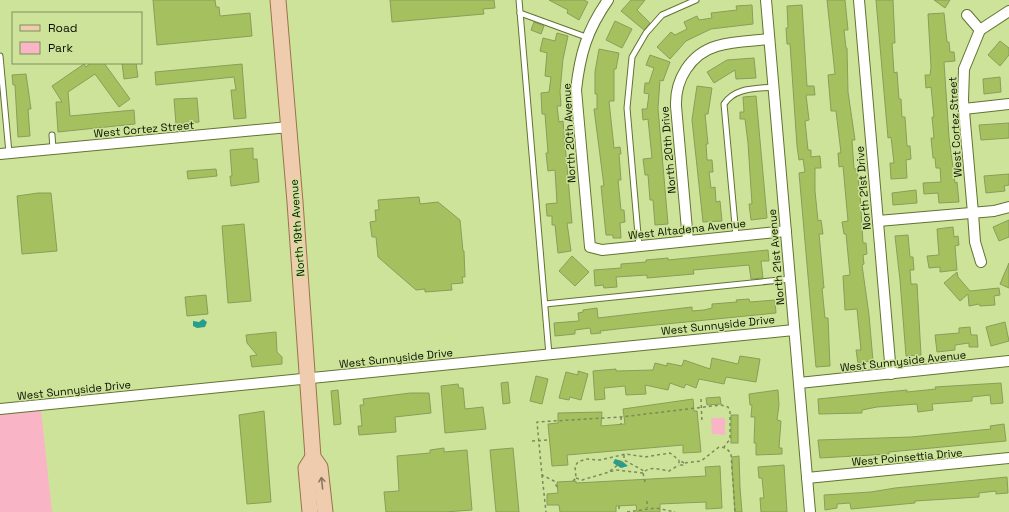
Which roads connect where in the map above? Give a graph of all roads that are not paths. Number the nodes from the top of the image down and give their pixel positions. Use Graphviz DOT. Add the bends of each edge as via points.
graph roads {
  1 [pos="278,0"];
  2 [pos="519,0"];
  3 [pos="608,0"];
  4 [pos="696,0"];
  5 [pos="766,0"];
  6 [pos="859,0"];
  7 [pos="1009,11"];
  8 [pos="520,13"];
  9 [pos="967,15"];
  10 [pos="980,30"];
  11 [pos="586,37"];
  12 [pos="769,39"];
  13 [pos="0,56"];
  14 [pos="773,87"];
  15 [pos="1009,104"];
  16 [pos="964,109"];
  17 [pos="289,127"];
  18 [pos="52,135"];
  19 [pos="53,149"];
  20 [pos="5,154"];
  21 [pos="1009,206"];
  22 [pos="973,213"];
  23 [pos="878,221"];
  24 [pos="786,231"];
  25 [pos="736,236"];
  26 [pos="688,241"];
  27 [pos="639,246"];
  28 [pos="590,247"];
  29 [pos="981,262"];
  30 [pos="790,279"];
  31 [pos="545,304"];
  32 [pos="794,330"];
  33 [pos="549,355"];
  34 [pos="1009,361"];
  35 [pos="891,374"];
  36 [pos="307,379"];
  37 [pos="799,383"];
  38 [pos="0,409"];
  39 [pos="313,457"];
  40 [pos="1009,458"];
  41 [pos="807,478"];
  42 [pos="310,512"];
  43 [pos="325,512"];
  44 [pos="810,512"];
  1 -- 17 [label="main road, North 19th Avenue"];
  2 -- 8 [label="lane"];
  3 -- 11 [label="street, North 20th Avenue"];
  4 -- 27 [label="lane" via="662,15 646,33 632,57 627,108"];
  5 -- 12 [label="street, North 21st Avenue"];
  6 -- 23 [label="street, North 21st Drive"];
  7 -- 10 [label="street"];
  8 -- 11 [label="lane"];
  8 -- 31 [label="lane"];
  9 -- 10 [label="street"];
  10 -- 16 [label="street, West Cortez Street" via="964,69"];
  11 -- 28 [label="street, North 20th Avenue" via="578,68 576,90"];
  12 -- 14 [label="street, North 21st Avenue"];
  12 -- 26 [label="street, North 20th Drive" via="716,46 692,61 678,84 675,94"];
  13 -- 20 [label="lane"];
  14 -- 24 [label="street, North 21st Avenue"];
  14 -- 25 [label="lane" via="734,93 724,104"];
  15 -- 16 [label="street"];
  16 -- 22 [label="street, West Cortez Street"];
  17 -- 19 [label="street, West Cortez Street"];
  17 -- 36 [label="main road, North 19th Avenue"];
  18 -- 19 [label="lane"];
  19 -- 20 [label="street, West Cortez Street"];
  21 -- 22 [label="street" via="994,211"];
  22 -- 23 [label="street"];
  22 -- 29 [label="street, West Cortez Street" via="975,242"];
  23 -- 35 [label="street, North 21st Drive"];
  24 -- 25 [label="street, West Altadena Avenue"];
  24 -- 30 [label="street, North 21st Avenue"];
  25 -- 26 [label="street, West Altadena Avenue"];
  26 -- 27 [label="street, West Altadena Avenue"];
  27 -- 28 [label="street, West Altadena Avenue" via="602,250"];
  30 -- 31 [label="lane"];
  30 -- 32 [label="street, North 21st Avenue"];
  31 -- 33 [label="lane"];
  32 -- 33 [label="street, West Sunnyside Drive"];
  32 -- 37 [label="street, North 21st Avenue"];
  33 -- 36 [label="street, West Sunnyside Drive"];
  34 -- 35 [label="street, West Sunnyside Avenue"];
  35 -- 37 [label="street, West Sunnyside Avenue"];
  36 -- 38 [label="street, West Sunnyside Drive"];
  36 -- 39 [label="main road, North 19th Avenue"];
  37 -- 41 [label="street, North 21st Avenue"];
  39 -- 42 [label="main road, North 19th Avenue" via="306,468"];
  43 -- 39 [label="main road, North 19th Avenue, one-way" via="320,468"];
  40 -- 41 [label="street, West Poinsettia Drive"];
  41 -- 44 [label="street, North 21st Avenue"];
}
